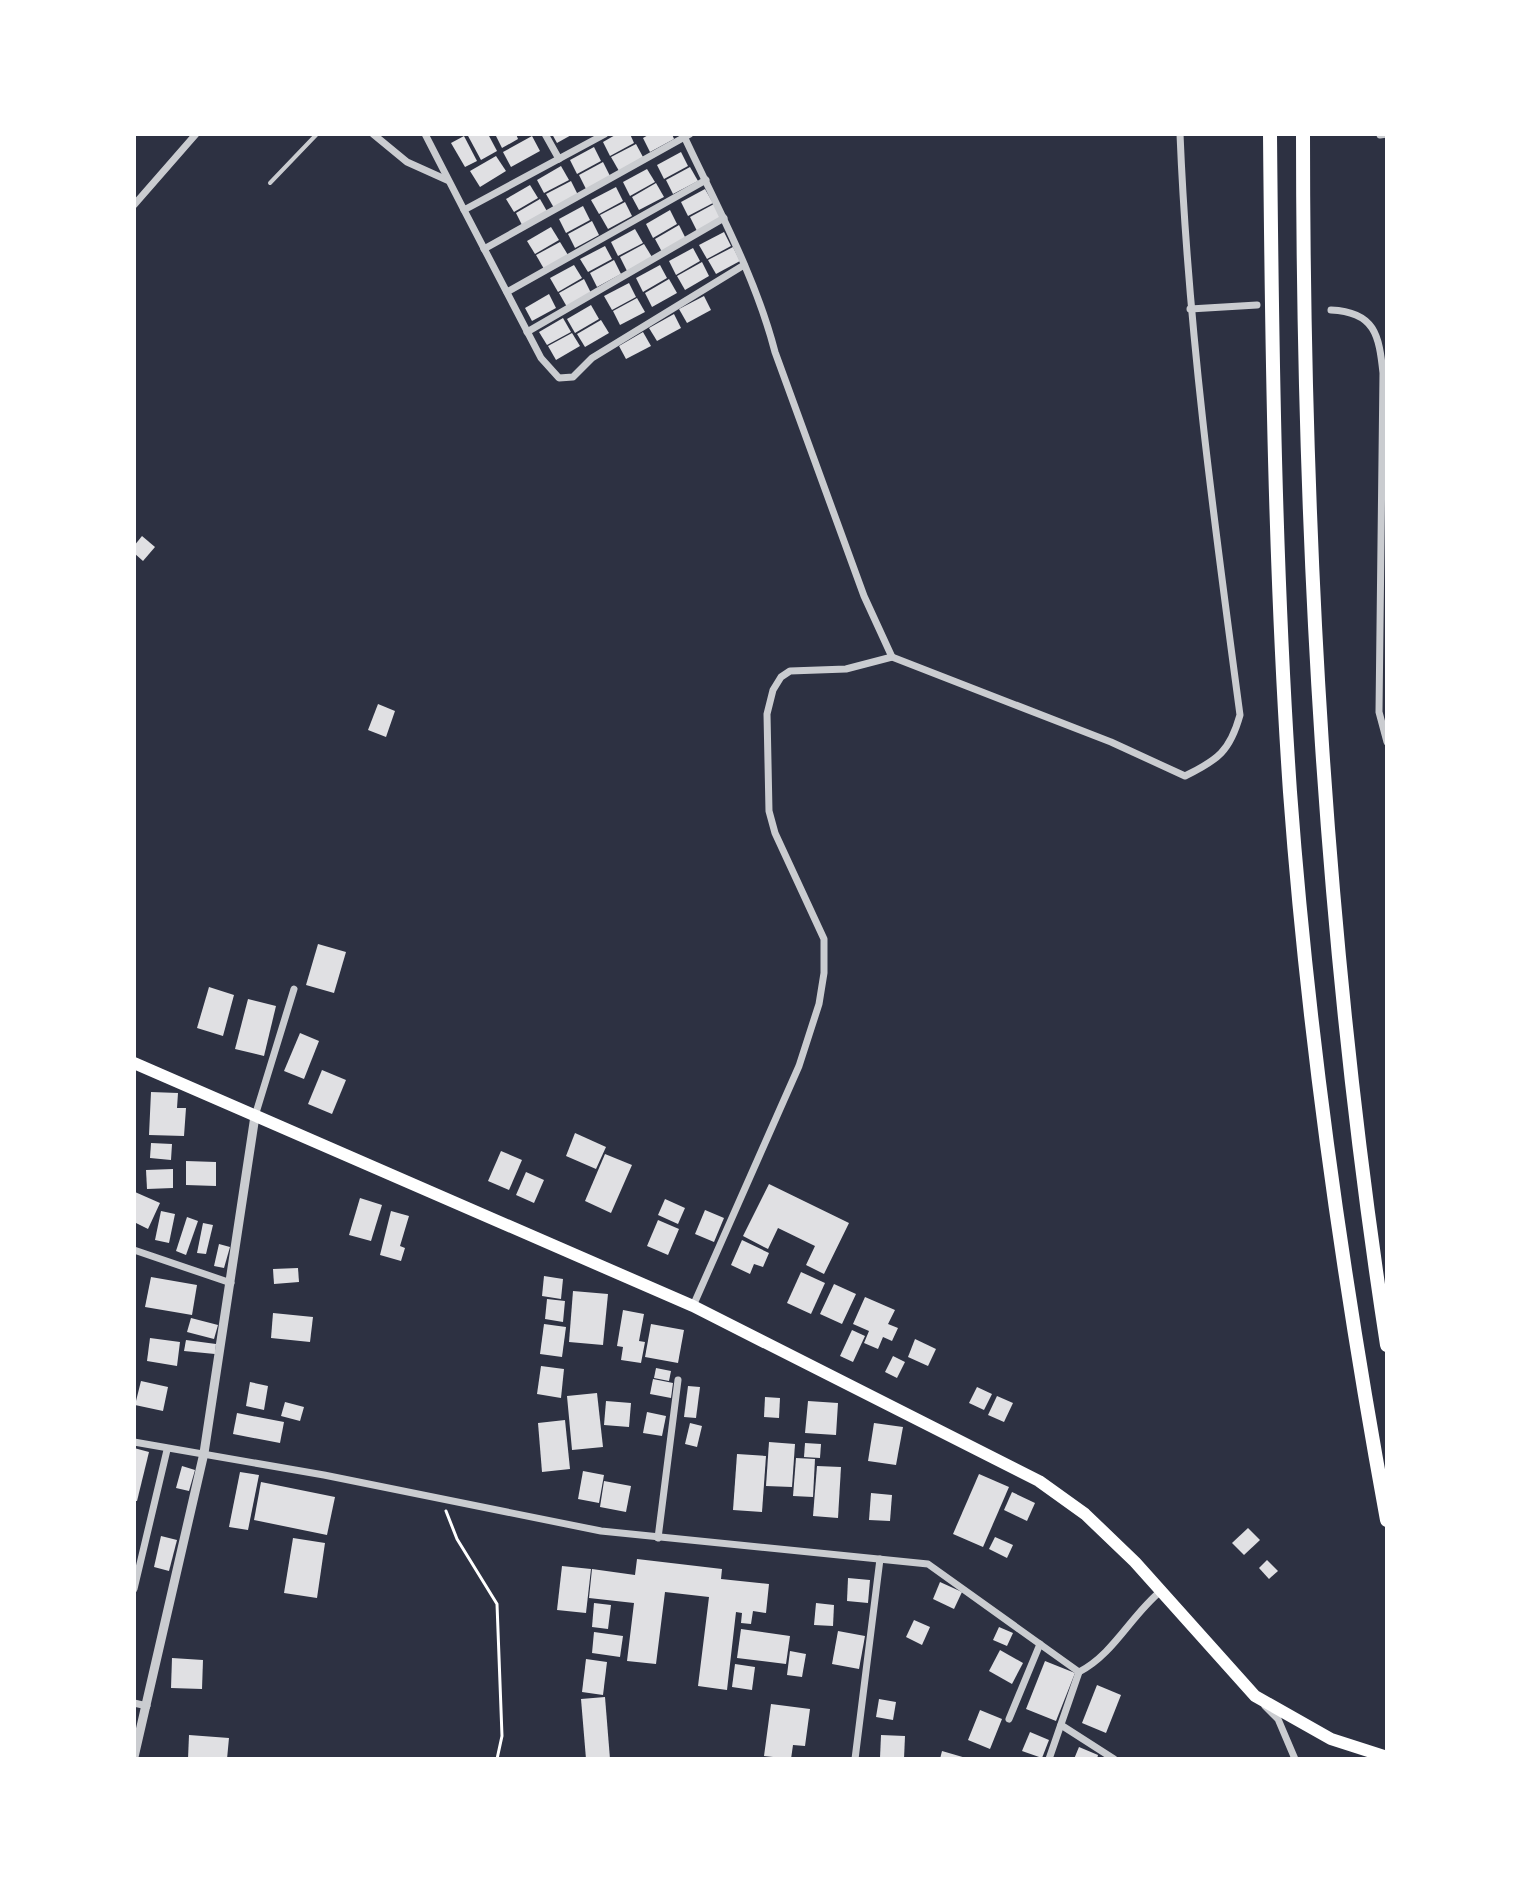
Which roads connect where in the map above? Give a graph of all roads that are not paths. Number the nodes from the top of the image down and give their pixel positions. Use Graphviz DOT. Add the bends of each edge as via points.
graph roads {
  1 [pos="196,134"];
  2 [pos="317,134"];
  3 [pos="373,134"];
  4 [pos="425,134"];
  5 [pos="545,134"];
  6 [pos="1180,134"];
  7 [pos="1270,134"];
  8 [pos="1303,134"];
  9 [pos="1387,134"];
  10 [pos="599,135"];
  11 [pos="685,135"];
  12 [pos="1380,135"];
  13 [pos="559,159"];
  14 [pos="447,180"];
  15 [pos="706,180"];
  16 [pos="270,183"];
  17 [pos="134,205"];
  18 [pos="464,210"];
  19 [pos="724,218"];
  20 [pos="484,249"];
  21 [pos="744,265"];
  22 [pos="507,292"];
  23 [pos="1257,305"];
  24 [pos="1190,309"];
  25 [pos="1331,310"];
  26 [pos="527,332"];
  27 [pos="892,657"];
  28 [pos="1387,742"];
  29 [pos="294,989"];
  30 [pos="134,1063"];
  31 [pos="255,1116"];
  32 [pos="134,1250"];
  33 [pos="231,1283"];
  34 [pos="693,1306"];
  35 [pos="1387,1345"];
  36 [pos="678,1380"];
  37 [pos="134,1442"];
  38 [pos="167,1450"];
  39 [pos="204,1453"];
  40 [pos="1387,1520"];
  41 [pos="658,1538"];
  42 [pos="880,1559"];
  43 [pos="134,1589"];
  44 [pos="1162,1590"];
  45 [pos="1040,1644"];
  46 [pos="1079,1672"];
  47 [pos="1255,1696"];
  48 [pos="134,1703"];
  49 [pos="147,1706"];
  50 [pos="1009,1719"];
  51 [pos="1061,1725"];
  52 [pos="1383,1756"];
  53 [pos="134,1757"];
  54 [pos="855,1759"];
  55 [pos="1049,1759"];
  56 [pos="1114,1759"];
  57 [pos="1295,1759"];
  1 -- 17 [label="street"];
  2 -- 16 [label="lane"];
  3 -- 14 [label="street" via="407,162"];
  4 -- 14 [label="street"];
  5 -- 13 [label="street"];
  6 -- 24 [label="street"];
  7 -- 40 [label="highway" via="1276,551 1291,796 1319,1071"];
  8 -- 35 [label="highway" via="1309,552 1325,793 1350,1068"];
  9 -- 12 [label="street"];
  10 -- 13 [label="street"];
  11 -- 15 [label="street"];
  11 -- 20 [label="street"];
  13 -- 18 [label="street"];
  14 -- 18 [label="street"];
  15 -- 19 [label="street"];
  15 -- 22 [label="street"];
  18 -- 20 [label="street"];
  19 -- 21 [label="street"];
  19 -- 26 [label="street"];
  20 -- 22 [label="street"];
  21 -- 26 [label="street" via="592,358 573,377 551,372"];
  21 -- 27 [label="street" via="864,596"];
  22 -- 26 [label="street"];
  23 -- 24 [label="street"];
  24 -- 27 [label="street" via="1240,715 1233,741 1212,762 1185,776"];
  25 -- 28 [label="street" via="1350,311 1379,337 1379,712"];
  27 -- 34 [label="street" via="846,669 790,671 781,677 769,702 769,811 824,939 824,973 799,1066"];
  29 -- 31 [label="street"];
  30 -- 31 [label="highway"];
  31 -- 33 [label="street"];
  31 -- 34 [label="highway"];
  32 -- 33 [label="street"];
  33 -- 39 [label="street"];
  34 -- 44 [label="highway" via="1039,1481 1085,1514"];
  36 -- 41 [label="street"];
  37 -- 38 [label="street"];
  38 -- 39 [label="street"];
  38 -- 43 [label="street"];
  39 -- 41 [label="street" via="547,1523"];
  39 -- 49 [label="street"];
  41 -- 42 [label="street"];
  42 -- 45 [label="street" via="937,1568"];
  42 -- 54 [label="street"];
  44 -- 46 [label="street" via="1131,1619 1104,1656"];
  44 -- 47 [label="highway"];
  45 -- 46 [label="street"];
  45 -- 50 [label="street"];
  46 -- 51 [label="street"];
  47 -- 52 [label="highway" via="1331,1739"];
  47 -- 57 [label="street" via="1278,1719"];
  48 -- 49 [label="street"];
  49 -- 53 [label="street"];
  51 -- 55 [label="street"];
  51 -- 56 [label="street"];
}
